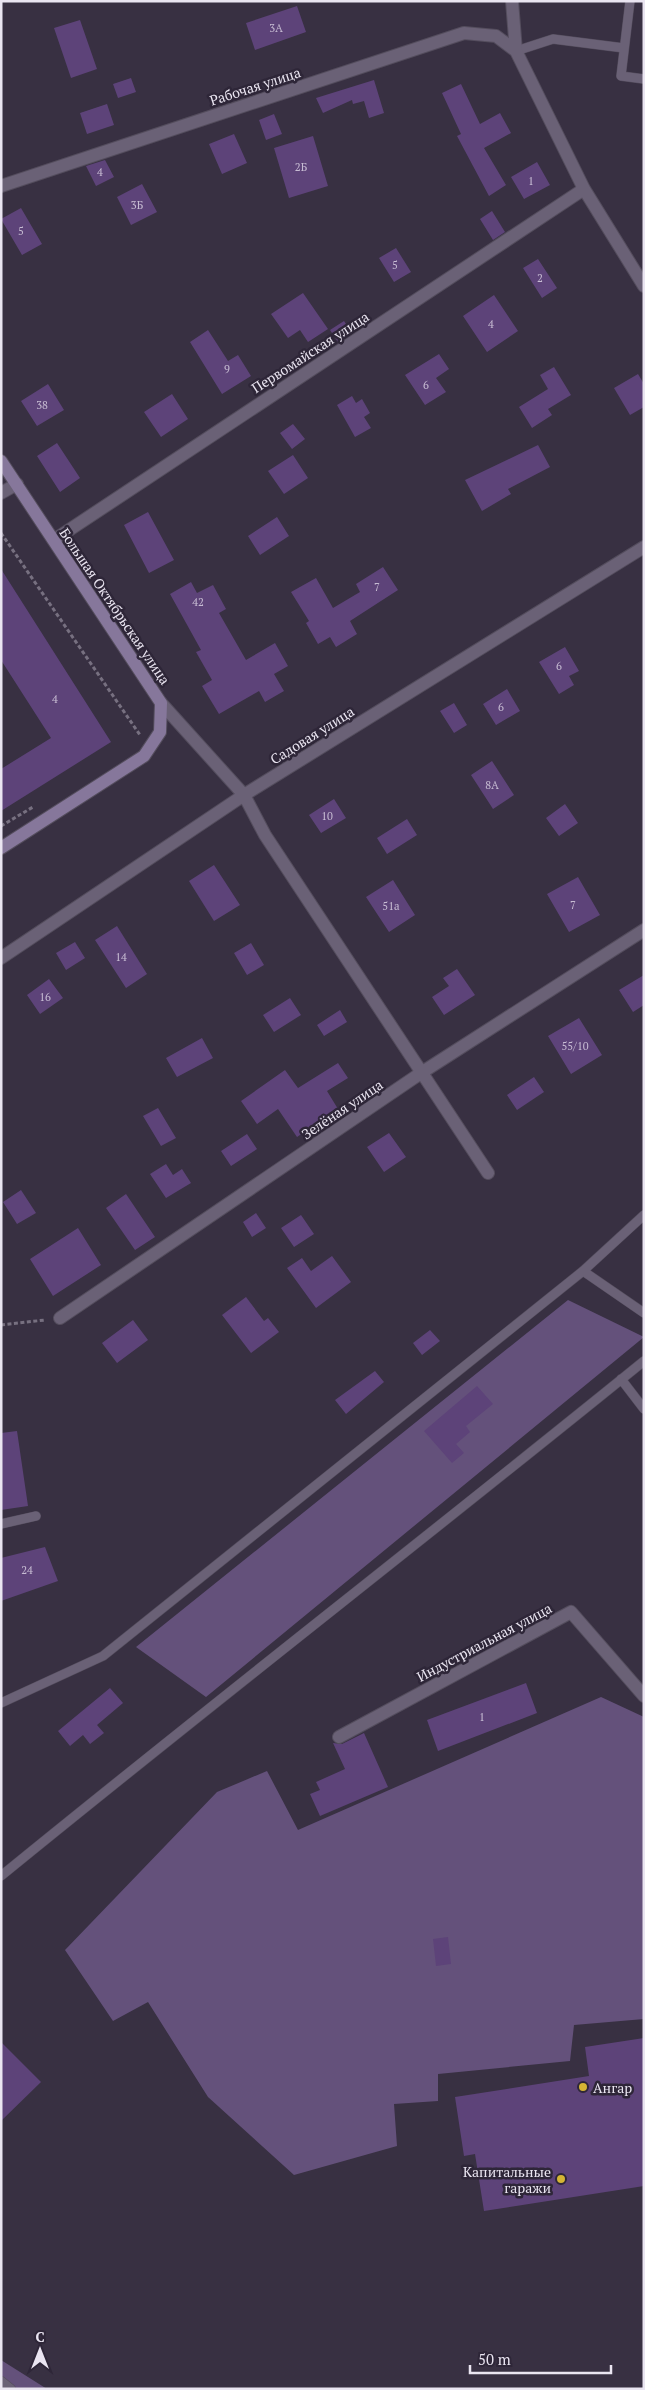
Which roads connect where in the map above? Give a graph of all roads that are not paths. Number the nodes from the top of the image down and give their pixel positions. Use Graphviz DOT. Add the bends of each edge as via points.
graph roads {
  1 [pos="512,1"];
  2 [pos="630,1"];
  3 [pos="624,48"];
  4 [pos="516,51"];
  5 [pos="644,79"];
  6 [pos="1,186"];
  7 [pos="584,189"];
  8 [pos="644,286"];
  9 [pos="1,461"];
  10 [pos="17,484"];
  11 [pos="1,493"];
  12 [pos="54,540"];
  13 [pos="644,547"];
  14 [pos="161,703"];
  15 [pos="244,795"];
  16 [pos="1,848"];
  17 [pos="644,930"];
  18 [pos="1,958"];
  19 [pos="421,1073"];
  20 [pos="488,1173"];
  21 [pos="644,1215"];
  22 [pos="583,1271"];
  23 [pos="644,1313"];
  24 [pos="60,1318"];
  25 [pos="644,1361"];
  26 [pos="621,1379"];
  27 [pos="644,1409"];
  28 [pos="36,1516"];
  29 [pos="1,1524"];
  30 [pos="644,1696"];
  31 [pos="1,1703"];
  32 [pos="339,1737"];
  33 [pos="1,1876"];
  34 [pos="1,2380"];
  35 [pos="11,2389"];
  1 -- 4 [label="street"];
  2 -- 3 [label="lane"];
  3 -- 4 [label="lane" via="553,40"];
  3 -- 5 [label="lane" via="621,76"];
  4 -- 6 [label="street, Рабочая улица" via="496,36 464,33"];
  4 -- 7 [label="street"];
  7 -- 8 [label="street"];
  7 -- 12 [label="street, Первомайская улица"];
  9 -- 10 [label="main road, Большая Октябрьская улица"];
  10 -- 11 [label="street"];
  10 -- 12 [label="main road, Большая Октябрьская улица"];
  12 -- 14 [label="main road, Большая Октябрьская улица"];
  13 -- 15 [label="street, Садовая улица"];
  14 -- 15 [label="street"];
  14 -- 16 [label="main road, Большая Октябрьская улица" via="160,732 144,756"];
  15 -- 18 [label="street, Садовая улица"];
  15 -- 19 [label="street" via="265,835"];
  17 -- 19 [label="street, Зелёная улица"];
  19 -- 20 [label="street"];
  19 -- 24 [label="street, Зелёная улица"];
  21 -- 22 [label="lane"];
  22 -- 23 [label="lane"];
  22 -- 31 [label="lane" via="103,1656"];
  25 -- 26 [label="lane"];
  26 -- 27 [label="lane"];
  26 -- 33 [label="lane"];
  28 -- 29 [label="lane"];
  30 -- 32 [label="street, Индустриальная улица" via="571,1612"];
  34 -- 35 [label="lane"];
}
